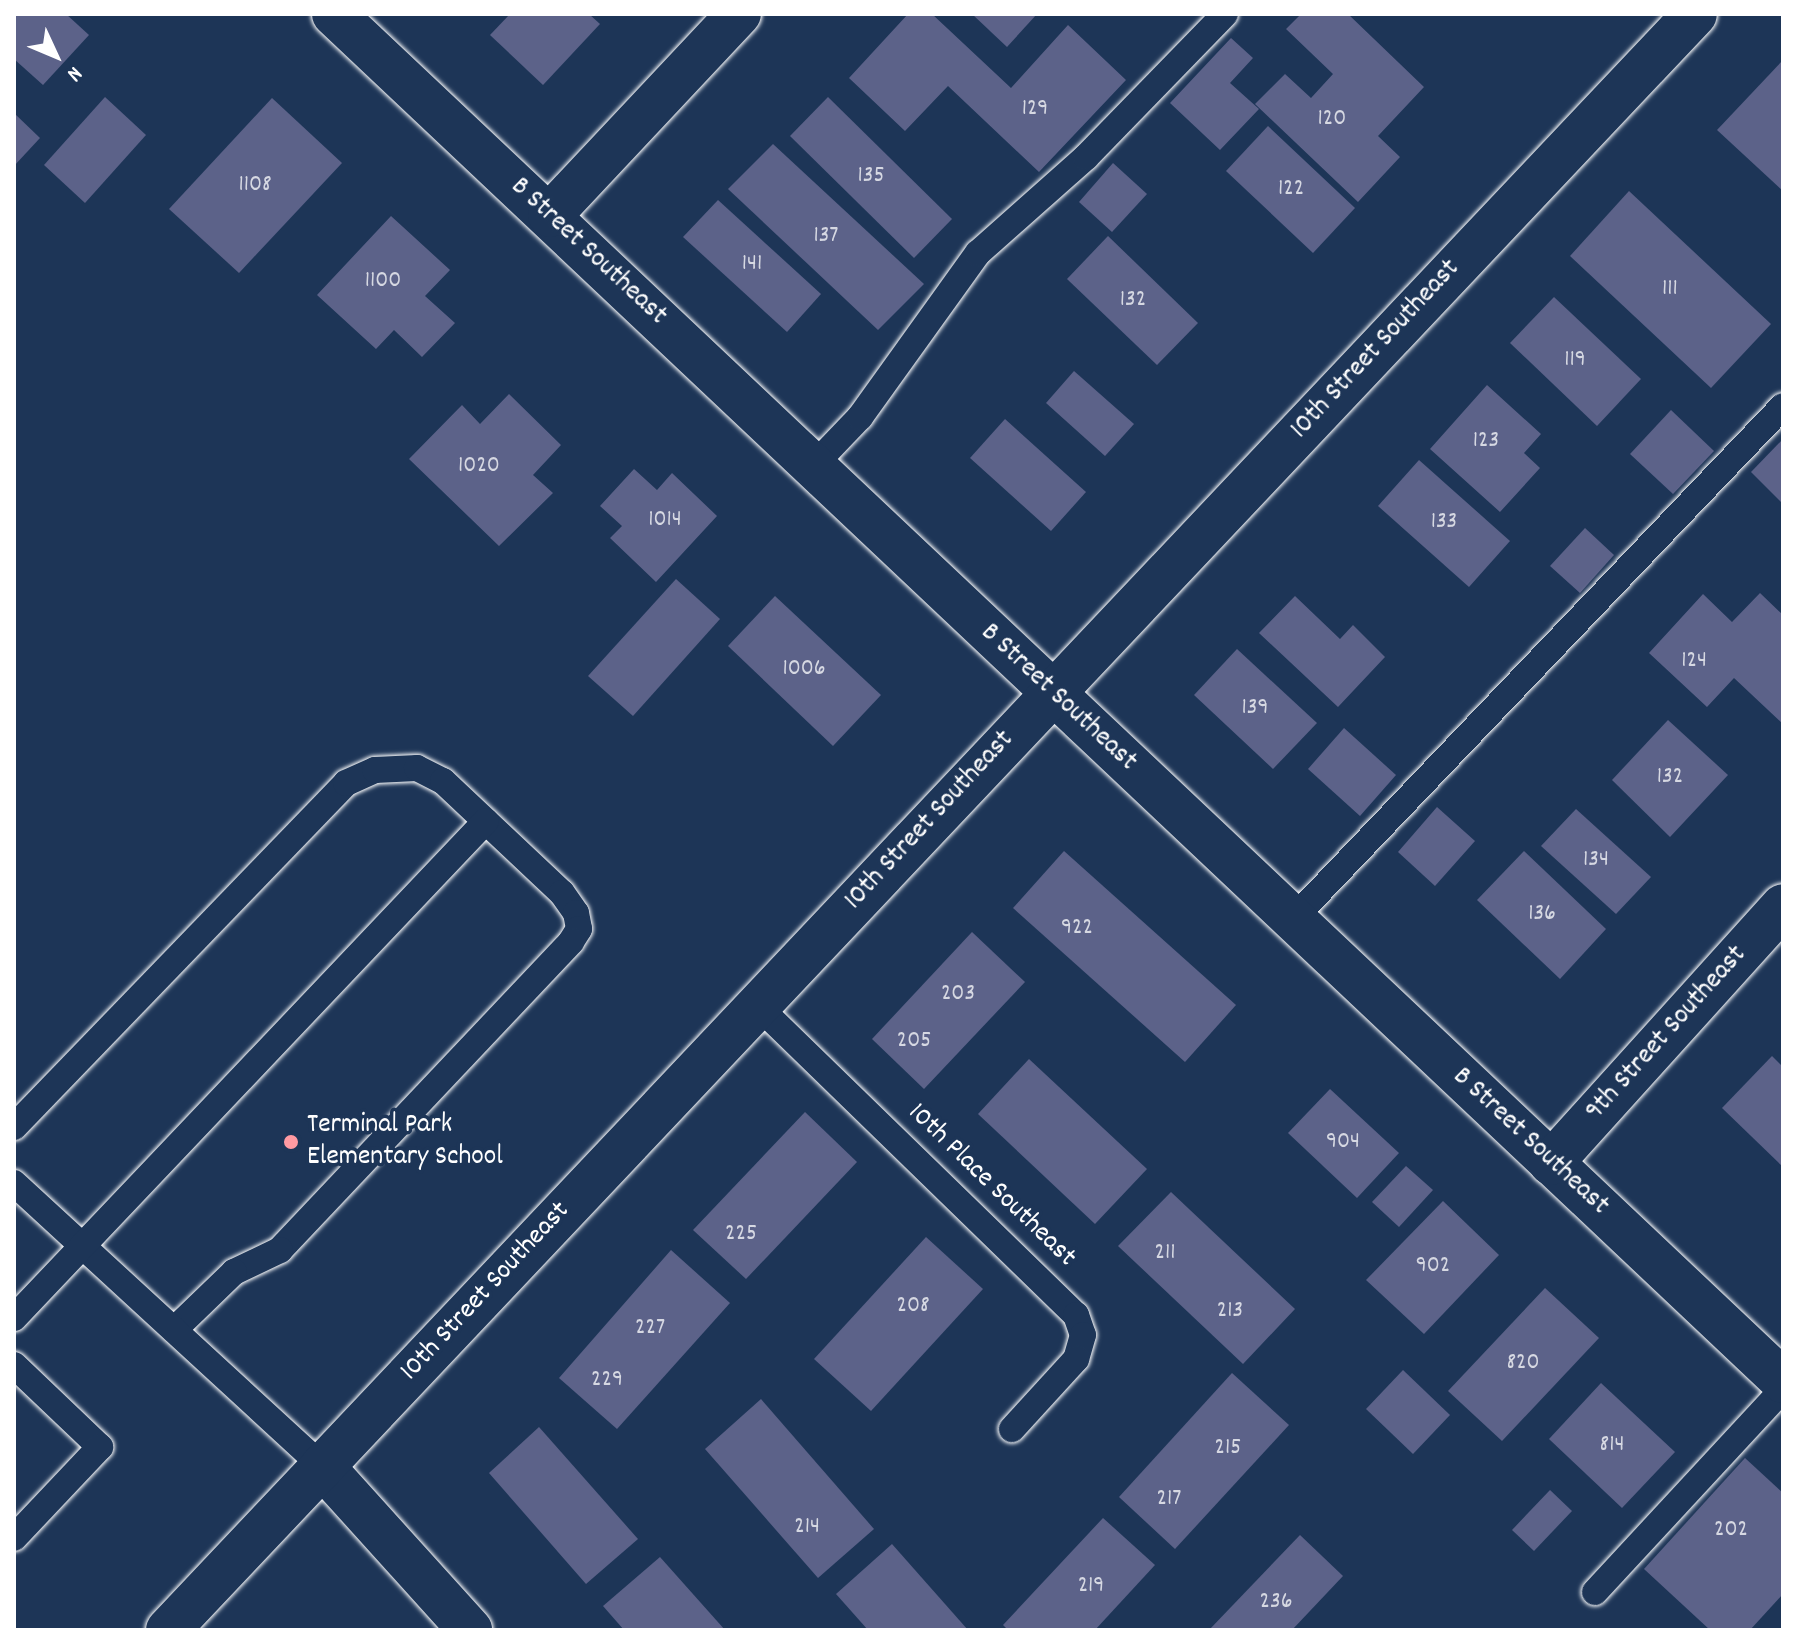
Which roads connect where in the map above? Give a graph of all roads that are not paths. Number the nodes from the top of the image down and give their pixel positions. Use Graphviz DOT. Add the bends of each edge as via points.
graph roads {
  1 [pos="334,14"];
  2 [pos="739,14"];
  3 [pos="1225,14"];
  4 [pos="1695,14"];
  5 [pos="550,215"];
  6 [pos="1783,406"];
  7 [pos="813,466"];
  8 [pos="1052,692"];
  9 [pos="486,821"];
  10 [pos="1783,906"];
  11 [pos="1293,919"];
  12 [pos="757,1005"];
  13 [pos="14,1127"];
  14 [pos="1551,1163"];
  15 [pos="14,1183"];
  16 [pos="83,1247"];
  17 [pos="14,1318"];
  18 [pos="174,1330"];
  19 [pos="14,1365"];
  20 [pos="1783,1381"];
  21 [pos="1783,1389"];
  22 [pos="1012,1429"];
  23 [pos="322,1466"];
  24 [pos="14,1538"];
  25 [pos="1595,1592"];
  26 [pos="168,1630"];
  27 [pos="470,1630"];
  1 -- 5 [label="street, B Street Southeast"];
  2 -- 5 [label="street"];
  3 -- 7 [label="lane" via="1086,157 978,253 860,417"];
  4 -- 8 [label="street, 10th Street Southeast"];
  5 -- 7 [label="street, B Street Southeast"];
  6 -- 11 [label="lane"];
  7 -- 8 [label="street, B Street Southeast"];
  8 -- 11 [label="street, B Street Southeast"];
  8 -- 12 [label="street, 10th Street Southeast"];
  9 -- 13 [label="lane" via="443,781 417,768 375,770 346,783"];
  9 -- 16 [label="lane"];
  9 -- 18 [label="lane" via="562,893 576,913 579,929 280,1250 234,1272"];
  10 -- 14 [label="street, 9th Street Southeast"];
  11 -- 14 [label="street, B Street Southeast"];
  12 -- 22 [label="lane, 10th Place Southeast" via="1076,1315 1083,1335 1076,1359"];
  12 -- 23 [label="street, 10th Street Southeast"];
  14 -- 20 [label="street, B Street Southeast"];
  15 -- 16 [label="lane"];
  16 -- 17 [label="lane"];
  16 -- 18 [label="lane"];
  18 -- 23 [label="lane"];
  19 -- 24 [label="lane" via="100,1447"];
  21 -- 25 [label="lane"];
  23 -- 26 [label="street, 10th Street Southeast"];
  23 -- 27 [label="street"];
}
